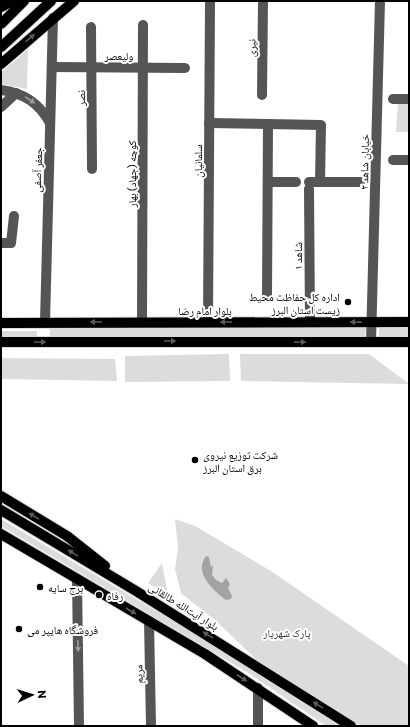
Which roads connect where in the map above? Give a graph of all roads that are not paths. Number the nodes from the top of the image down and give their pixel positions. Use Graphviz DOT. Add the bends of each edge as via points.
graph roads {
  1 [pos="12,1"];
  2 [pos="24,1"];
  3 [pos="51,1"];
  4 [pos="74,1"];
  5 [pos="210,1"];
  6 [pos="263,1"];
  7 [pos="380,1"];
  8 [pos="1,6"];
  9 [pos="53,18"];
  10 [pos="1,24"];
  11 [pos="143,25"];
  12 [pos="91,27"];
  13 [pos="1,47"];
  14 [pos="1,64"];
  15 [pos="52,67"];
  16 [pos="92,67"];
  17 [pos="143,67"];
  18 [pos="185,68"];
  19 [pos="1,90"];
  20 [pos="16,93"];
  21 [pos="262,95"];
  22 [pos="394,99"];
  23 [pos="409,99"];
  24 [pos="1,107"];
  25 [pos="50,123"];
  26 [pos="209,123"];
  27 [pos="268,124"];
  28 [pos="393,160"];
  29 [pos="409,160"];
  30 [pos="92,169"];
  31 [pos="268,182"];
  32 [pos="296,182"];
  33 [pos="320,182"];
  34 [pos="360,182"];
  35 [pos="14,216"];
  36 [pos="1,243"];
  37 [pos="267,296"];
  38 [pos="44,322"];
  39 [pos="142,322"];
  40 [pos="208,322"];
  41 [pos="310,322"];
  42 [pos="409,322"];
  43 [pos="372,323"];
  44 [pos="1,324"];
  45 [pos="1,342"];
  46 [pos="371,342"];
  47 [pos="409,342"];
  48 [pos="1,496"];
  49 [pos="1,510"];
  50 [pos="1,534"];
  51 [pos="77,579"];
  52 [pos="136,590"];
  53 [pos="149,621"];
  54 [pos="258,688"];
  55 [pos="79,726"];
  56 [pos="150,726"];
  57 [pos="258,726"];
  58 [pos="313,726"];
  59 [pos="351,726"];
  1 -- 8 [label="main road"];
  2 -- 10 [label="main road"];
  3 -- 13 [label="main road"];
  4 -- 9 [label="main road"];
  5 -- 26 [label="street, سلمانیان"];
  6 -- 21 [label="street, نیری"];
  7 -- 43 [label="street, خیابان شاهد ۲"];
  14 -- 9 [label="main road, one-way"];
  9 -- 15 [label="street, جعفر آصفی"];
  11 -- 17 [label="street, کوچه (جهاد) بهار"];
  12 -- 16 [label="street, نصر"];
  15 -- 16 [label="street, ولیعصر"];
  15 -- 25 [label="street, جعفر آصفی"];
  16 -- 17 [label="street, ولیعصر"];
  16 -- 30 [label="street, نصر"];
  17 -- 18 [label="street, ولیعصر"];
  17 -- 39 [label="street, کوچه (جهاد) بهار"];
  19 -- 20 [label="street"];
  20 -- 24 [label="street"];
  20 -- 25 [label="street, one-way" via="42,109"];
  22 -- 23 [label="street"];
  25 -- 38 [label="street, جعفر آصفی"];
  26 -- 27 [label="street"];
  26 -- 40 [label="street, سلمانیان"];
  27 -- 31 [label="street"];
  27 -- 33 [label="street" via="321,125"];
  28 -- 29 [label="street"];
  31 -- 32 [label="street"];
  31 -- 37 [label="street"];
  33 -- 34 [label="street"];
  33 -- 41 [label="street, شاهد ۱" via="309,185"];
  35 -- 36 [label="street" via="11,243"];
  39 -- 38 [label="main road, بلوار امام رضا, one-way"];
  38 -- 44 [label="main road, بلوار امام رضا"];
  39 -- 40 [label="main road, بلوار امام رضا"];
  41 -- 40 [label="main road, بلوار امام رضا, one-way"];
  43 -- 41 [label="main road, بلوار امام رضا, one-way"];
  42 -- 43 [label="main road, بلوار امام رضا"];
  43 -- 46 [label="street, خیابان شاهد ۲"];
  45 -- 46 [label="main road, one-way"];
  46 -- 47 [label="main road"];
  52 -- 48 [label="main road, one-way" via="67,536"];
  52 -- 49 [label="main road, بلوار آیت‌الله طالقانی, one-way"];
  50 -- 51 [label="main road"];
  51 -- 53 [label="main road, one-way"];
  51 -- 55 [label="street, one-way"];
  59 -- 52 [label="main road, بلوار آیت‌الله طالقانی, one-way"];
  53 -- 54 [label="main road, one-way"];
  53 -- 56 [label="street, مریم"];
  54 -- 57 [label="street"];
  54 -- 58 [label="main road"];
}
